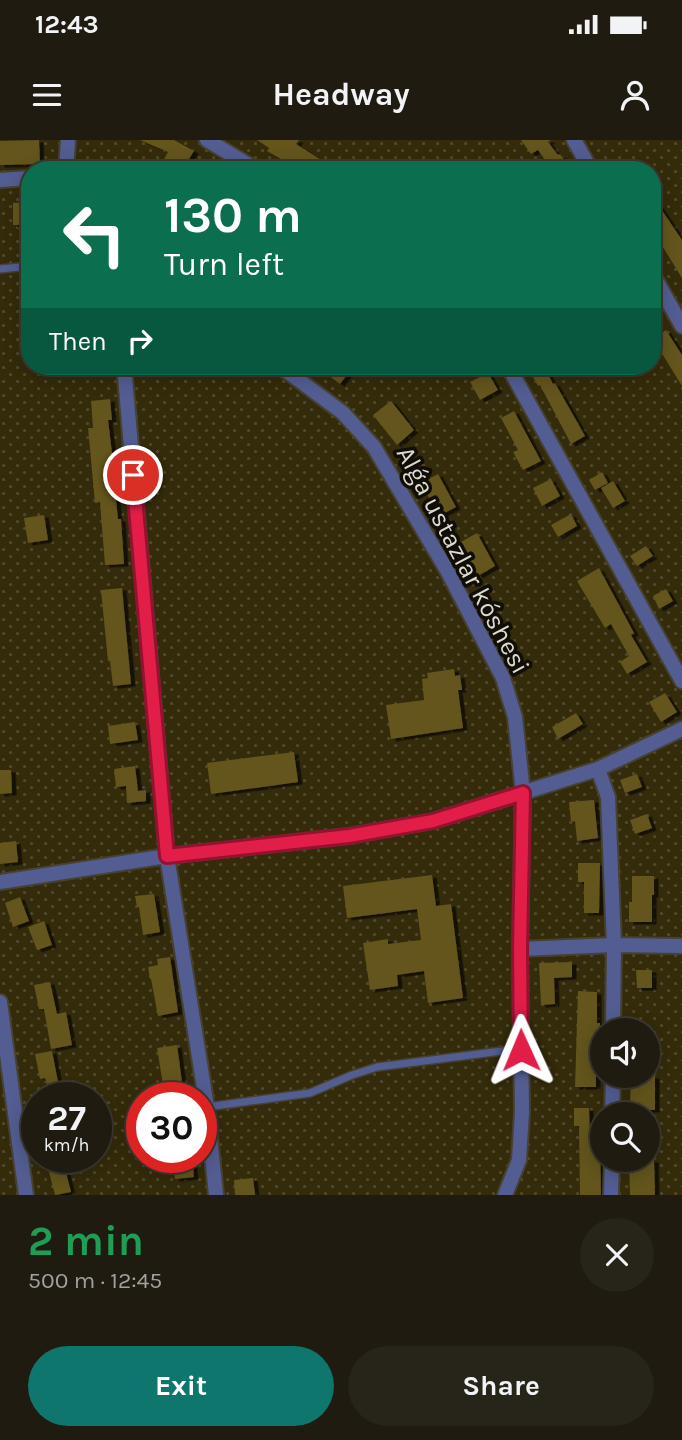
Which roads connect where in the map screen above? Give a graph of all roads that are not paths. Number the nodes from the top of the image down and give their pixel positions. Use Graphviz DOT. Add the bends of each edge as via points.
graph roads {
  1 [pos="68,140"];
  2 [pos="207,140"];
  3 [pos="574,140"];
  4 [pos="67,161"];
  5 [pos="242,161"];
  6 [pos="586,161"];
  7 [pos="21,179"];
  8 [pos="0,180"];
  9 [pos="21,267"];
  10 [pos="0,269"];
  11 [pos="661,289"];
  12 [pos="682,326"];
  13 [pos="125,375"];
  14 [pos="293,375"];
  15 [pos="513,375"];
  16 [pos="682,681"];
  17 [pos="682,729"];
  18 [pos="598,769"];
  19 [pos="523,793"];
  20 [pos="167,856"];
  21 [pos="0,882"];
  22 [pos="614,946"];
  23 [pos="682,946"];
  24 [pos="520,949"];
  25 [pos="0,1002"];
  26 [pos="613,1018"];
  27 [pos="521,1050"];
  28 [pos="203,1082"];
  29 [pos="217,1106"];
  30 [pos="612,1172"];
  31 [pos="214,1173"];
  32 [pos="26,1195"];
  33 [pos="216,1195"];
  34 [pos="505,1195"];
  35 [pos="611,1195"];
  1 -- 4 [label="street"];
  2 -- 5 [label="street"];
  3 -- 6 [label="street"];
  7 -- 8 [label="street"];
  9 -- 10 [label="lane"];
  11 -- 12 [label="street"];
  13 -- 20 [label="street"];
  14 -- 19 [label="street, Alǵa ustazlar kóshesi" via="343,413 374,447 448,572 503,678 515,717"];
  15 -- 16 [label="street"];
  17 -- 18 [label="street"];
  18 -- 19 [label="street"];
  18 -- 22 [label="street" via="608,797"];
  19 -- 20 [label="street" via="433,821 349,836"];
  19 -- 24 [label="street, Alǵa ustazlar kóshesi"];
  20 -- 21 [label="street"];
  20 -- 28 [label="street"];
  22 -- 23 [label="street"];
  22 -- 24 [label="street"];
  22 -- 26 [label="street"];
  24 -- 27 [label="street, Alǵa ustazlar kóshesi"];
  25 -- 32 [label="street"];
  27 -- 29 [label="lane" via="377,1067 310,1093"];
  27 -- 34 [label="street, Alǵa ustazlar kóshesi" via="519,1160"];
  30 -- 35 [label="street"];
  31 -- 33 [label="street"];
}
